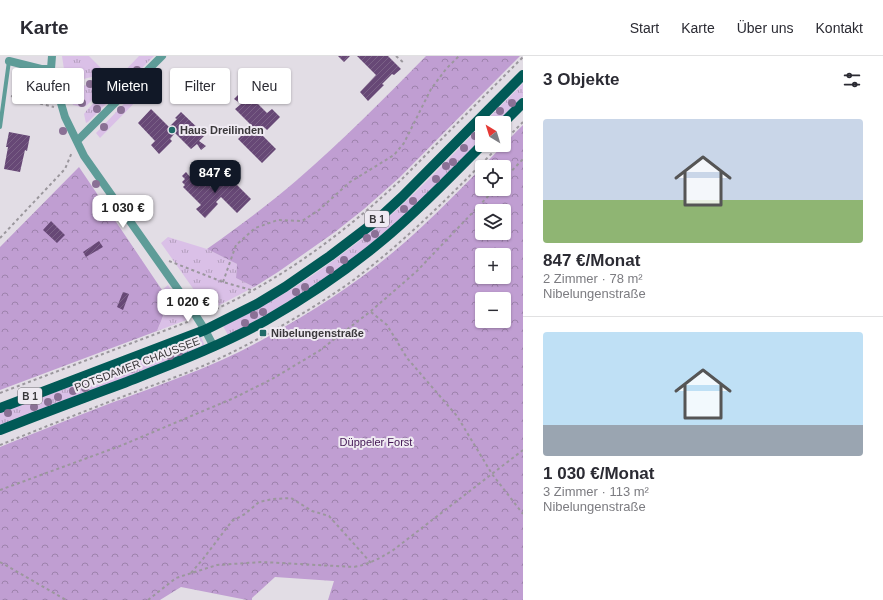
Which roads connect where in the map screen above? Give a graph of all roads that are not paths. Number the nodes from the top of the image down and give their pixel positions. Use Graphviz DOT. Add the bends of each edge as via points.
graph roads {
  1 [pos="52,56"];
  2 [pos="162,56"];
  3 [pos="9,61"];
  4 [pos="37,68"];
  5 [pos="51,68"];
  6 [pos="523,75"];
  7 [pos="523,103"];
  8 [pos="62,104"];
  9 [pos="510,116"];
  10 [pos="0,127"];
  11 [pos="77,141"];
  12 [pos="475,152"];
  13 [pos="205,330"];
  14 [pos="214,347"];
  15 [pos="0,408"];
  16 [pos="0,430"];
  1 -- 5 [label="street"];
  2 -- 11 [label="street"];
  3 -- 4 [label="street"];
  3 -- 10 [label="lane"];
  6 -- 13 [label="main road, POTSDAMER CHAUSSEE / B 1" via="402,198 370,225 285,287"];
  7 -- 9 [label="main road"];
  8 -- 11 [label="street"];
  11 -- 13 [label="street" via="84,156"];
  12 -- 14 [label="main road, POTSDAMER CHAUSSEE / B 1" via="414,212 346,269 265,321"];
  13 -- 14 [label="street"];
  13 -- 15 [label="main road, POTSDAMER CHAUSSEE / B 1"];
  14 -- 16 [label="main road, POTSDAMER CHAUSSEE / B 1"];
}
